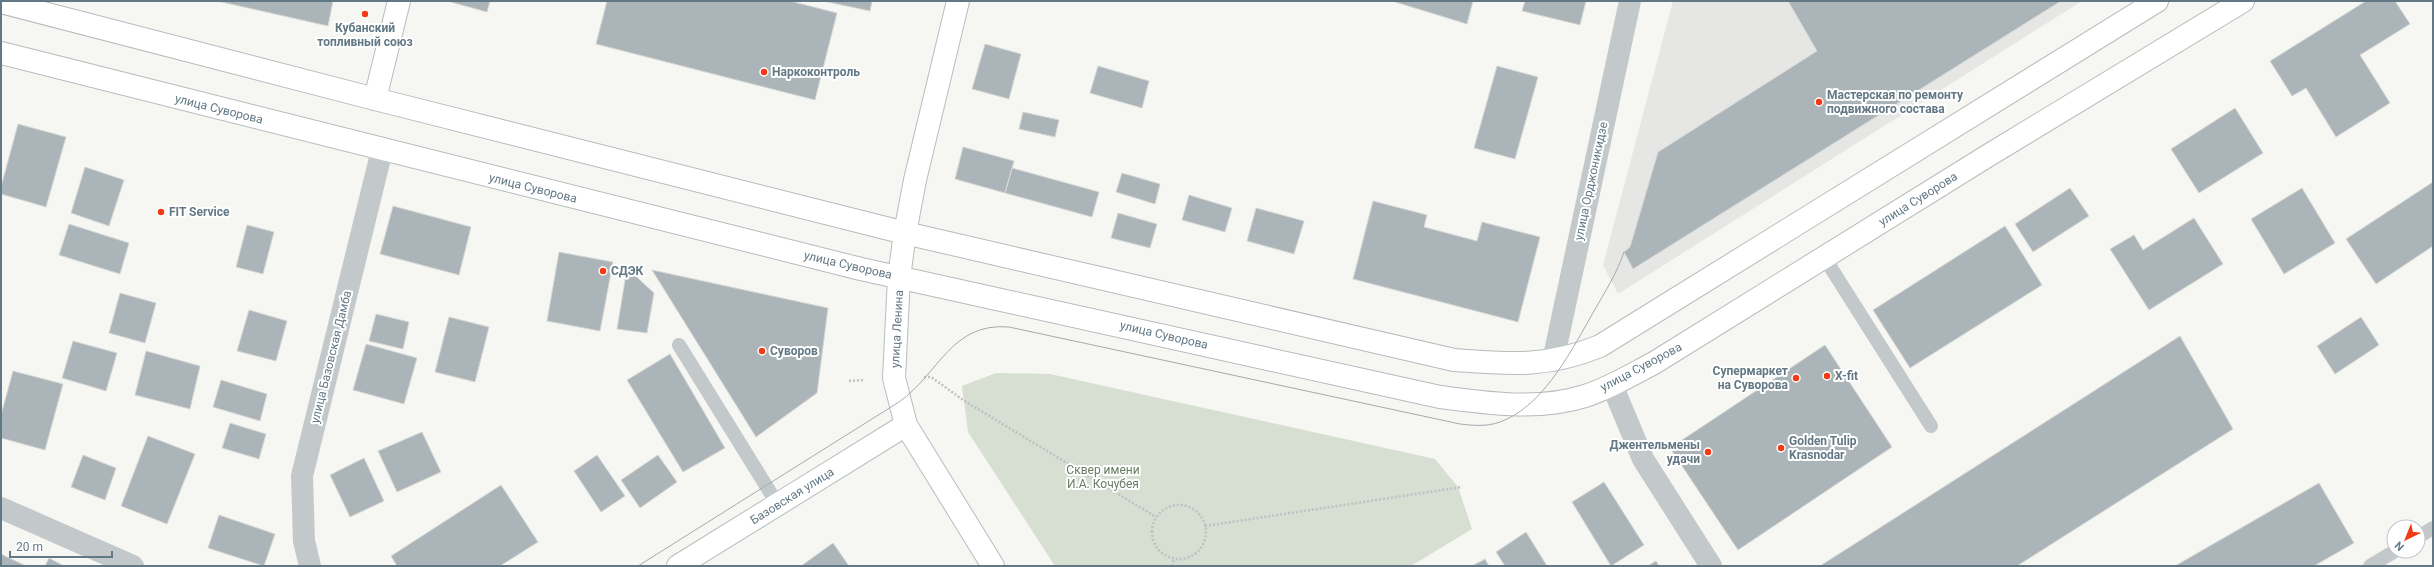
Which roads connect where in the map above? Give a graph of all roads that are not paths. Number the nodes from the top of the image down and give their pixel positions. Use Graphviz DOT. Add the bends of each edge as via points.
graph roads {
  1 [pos="400,1"];
  2 [pos="958,1"];
  3 [pos="1630,1"];
  4 [pos="2157,1"];
  5 [pos="2243,1"];
  6 [pos="1,2"];
  7 [pos="1,53"];
  8 [pos="375,99"];
  9 [pos="382,150"];
  10 [pos="905,233"];
  11 [pos="1824,257"];
  12 [pos="899,277"];
  13 [pos="679,345"];
  14 [pos="1553,361"];
  15 [pos="1612,386"];
  16 [pos="906,425"];
  17 [pos="1931,426"];
  18 [pos="778,505"];
  19 [pos="1,508"];
  20 [pos="2386,556"];
  21 [pos="133,566"];
  22 [pos="310,566"];
  23 [pos="678,566"];
  24 [pos="993,566"];
  25 [pos="1711,566"];
  26 [pos="2370,566"];
  1 -- 8 [label="main road"];
  2 -- 10 [label="main road, улица Ленина" via="915,180"];
  3 -- 14 [label="street, улица Орджоникидзе"];
  4 -- 14 [label="main road" via="1600,346"];
  5 -- 11 [label="main road, улица Суворова"];
  6 -- 8 [label="main road"];
  7 -- 9 [label="main road, улица Суворова"];
  8 -- 10 [label="main road"];
  9 -- 12 [label="main road, улица Суворова"];
  9 -- 22 [label="street, улица Базовская Дамба" via="302,476 304,541"];
  10 -- 12 [label="main road, улица Ленина"];
  10 -- 14 [label="main road" via="1454,360 1513,365"];
  11 -- 15 [label="main road, улица Суворова" via="1654,363"];
  11 -- 17 [label="lane"];
  12 -- 15 [label="main road, улица Суворова" via="1440,397 1528,405 1584,396"];
  12 -- 16 [label="main road, улица Ленина" via="894,378"];
  13 -- 18 [label="lane"];
  15 -- 25 [label="street" via="1643,459"];
  16 -- 18 [label="main road, Базовская улица"];
  16 -- 24 [label="main road, улица Ленина"];
  18 -- 23 [label="main road, Базовская улица"];
  19 -- 21 [label="street"];
  20 -- 26 [label="lane"];
}
